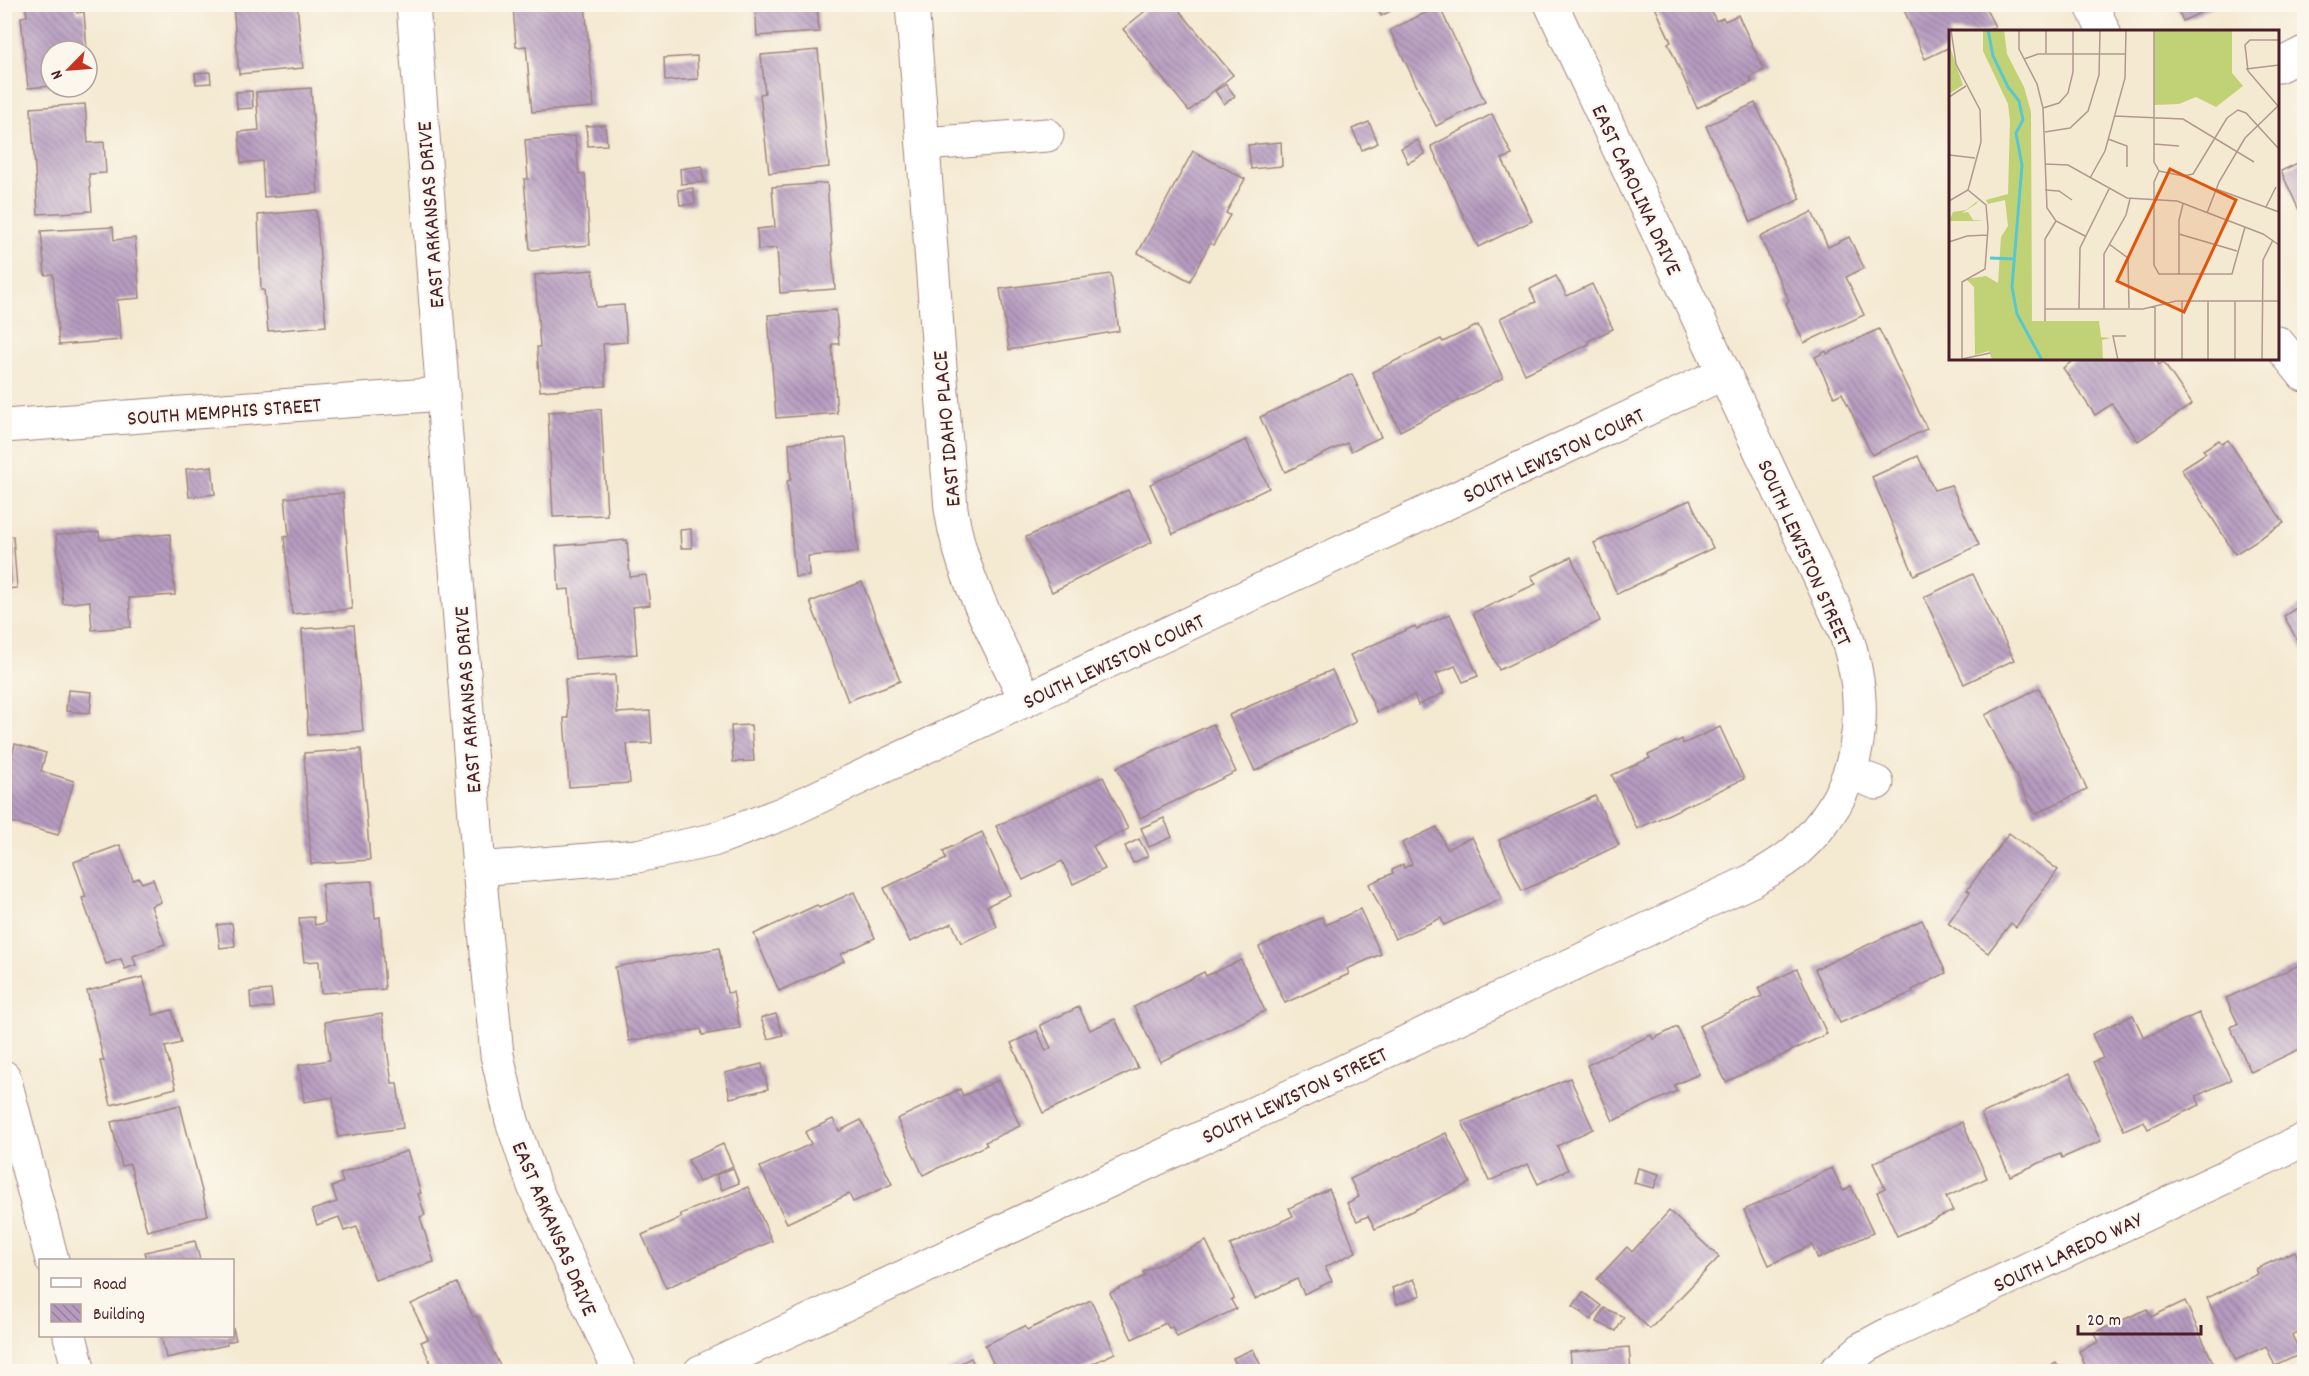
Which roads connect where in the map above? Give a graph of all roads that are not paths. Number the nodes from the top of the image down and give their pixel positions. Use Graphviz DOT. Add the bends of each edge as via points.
graph roads {
  1 [pos="413,4"];
  2 [pos="912,4"];
  3 [pos="1551,4"];
  4 [pos="2091,4"];
  5 [pos="2103,30"];
  6 [pos="2304,53"];
  7 [pos="2279,65"];
  8 [pos="1047,135"];
  9 [pos="923,144"];
  10 [pos="2279,345"];
  11 [pos="1724,373"];
  12 [pos="2304,375"];
  13 [pos="443,393"];
  14 [pos="4,426"];
  15 [pos="1026,700"];
  16 [pos="479,869"];
  17 [pos="4,1077"];
  18 [pos="2304,1140"];
  19 [pos="52,1259"];
  20 [pos="70,1337"];
  21 [pos="79,1371"];
  22 [pos="620,1371"];
  23 [pos="700,1371"];
  24 [pos="1835,1371"];
  1 -- 13 [label="street, EAST ARKANSAS DRIVE"];
  2 -- 9 [label="street, EAST IDAHO PLACE"];
  3 -- 11 [label="street, EAST CAROLINA DRIVE"];
  4 -- 5 [label="street"];
  6 -- 7 [label="street"];
  8 -- 9 [label="street"];
  9 -- 15 [label="street, EAST IDAHO PLACE" via="956,540 970,582"];
  10 -- 12 [label="street"];
  11 -- 15 [label="street, SOUTH LEWISTON COURT"];
  11 -- 23 [label="street, SOUTH LEWISTON STREET" via="1844,629 1860,686 1864,778 1838,800 1795,852 1753,880"];
  13 -- 14 [label="street, SOUTH MEMPHIS STREET"];
  13 -- 16 [label="street, EAST ARKANSAS DRIVE"];
  15 -- 16 [label="street, SOUTH LEWISTON COURT" via="784,813 713,840 637,856"];
  16 -- 22 [label="street, EAST ARKANSAS DRIVE" via="497,1055 512,1121 534,1186"];
  17 -- 19 [label="street"];
  18 -- 24 [label="street, SOUTH LAREDO WAY" via="1889,1334 1863,1348"];
  20 -- 21 [label="street"];
}
